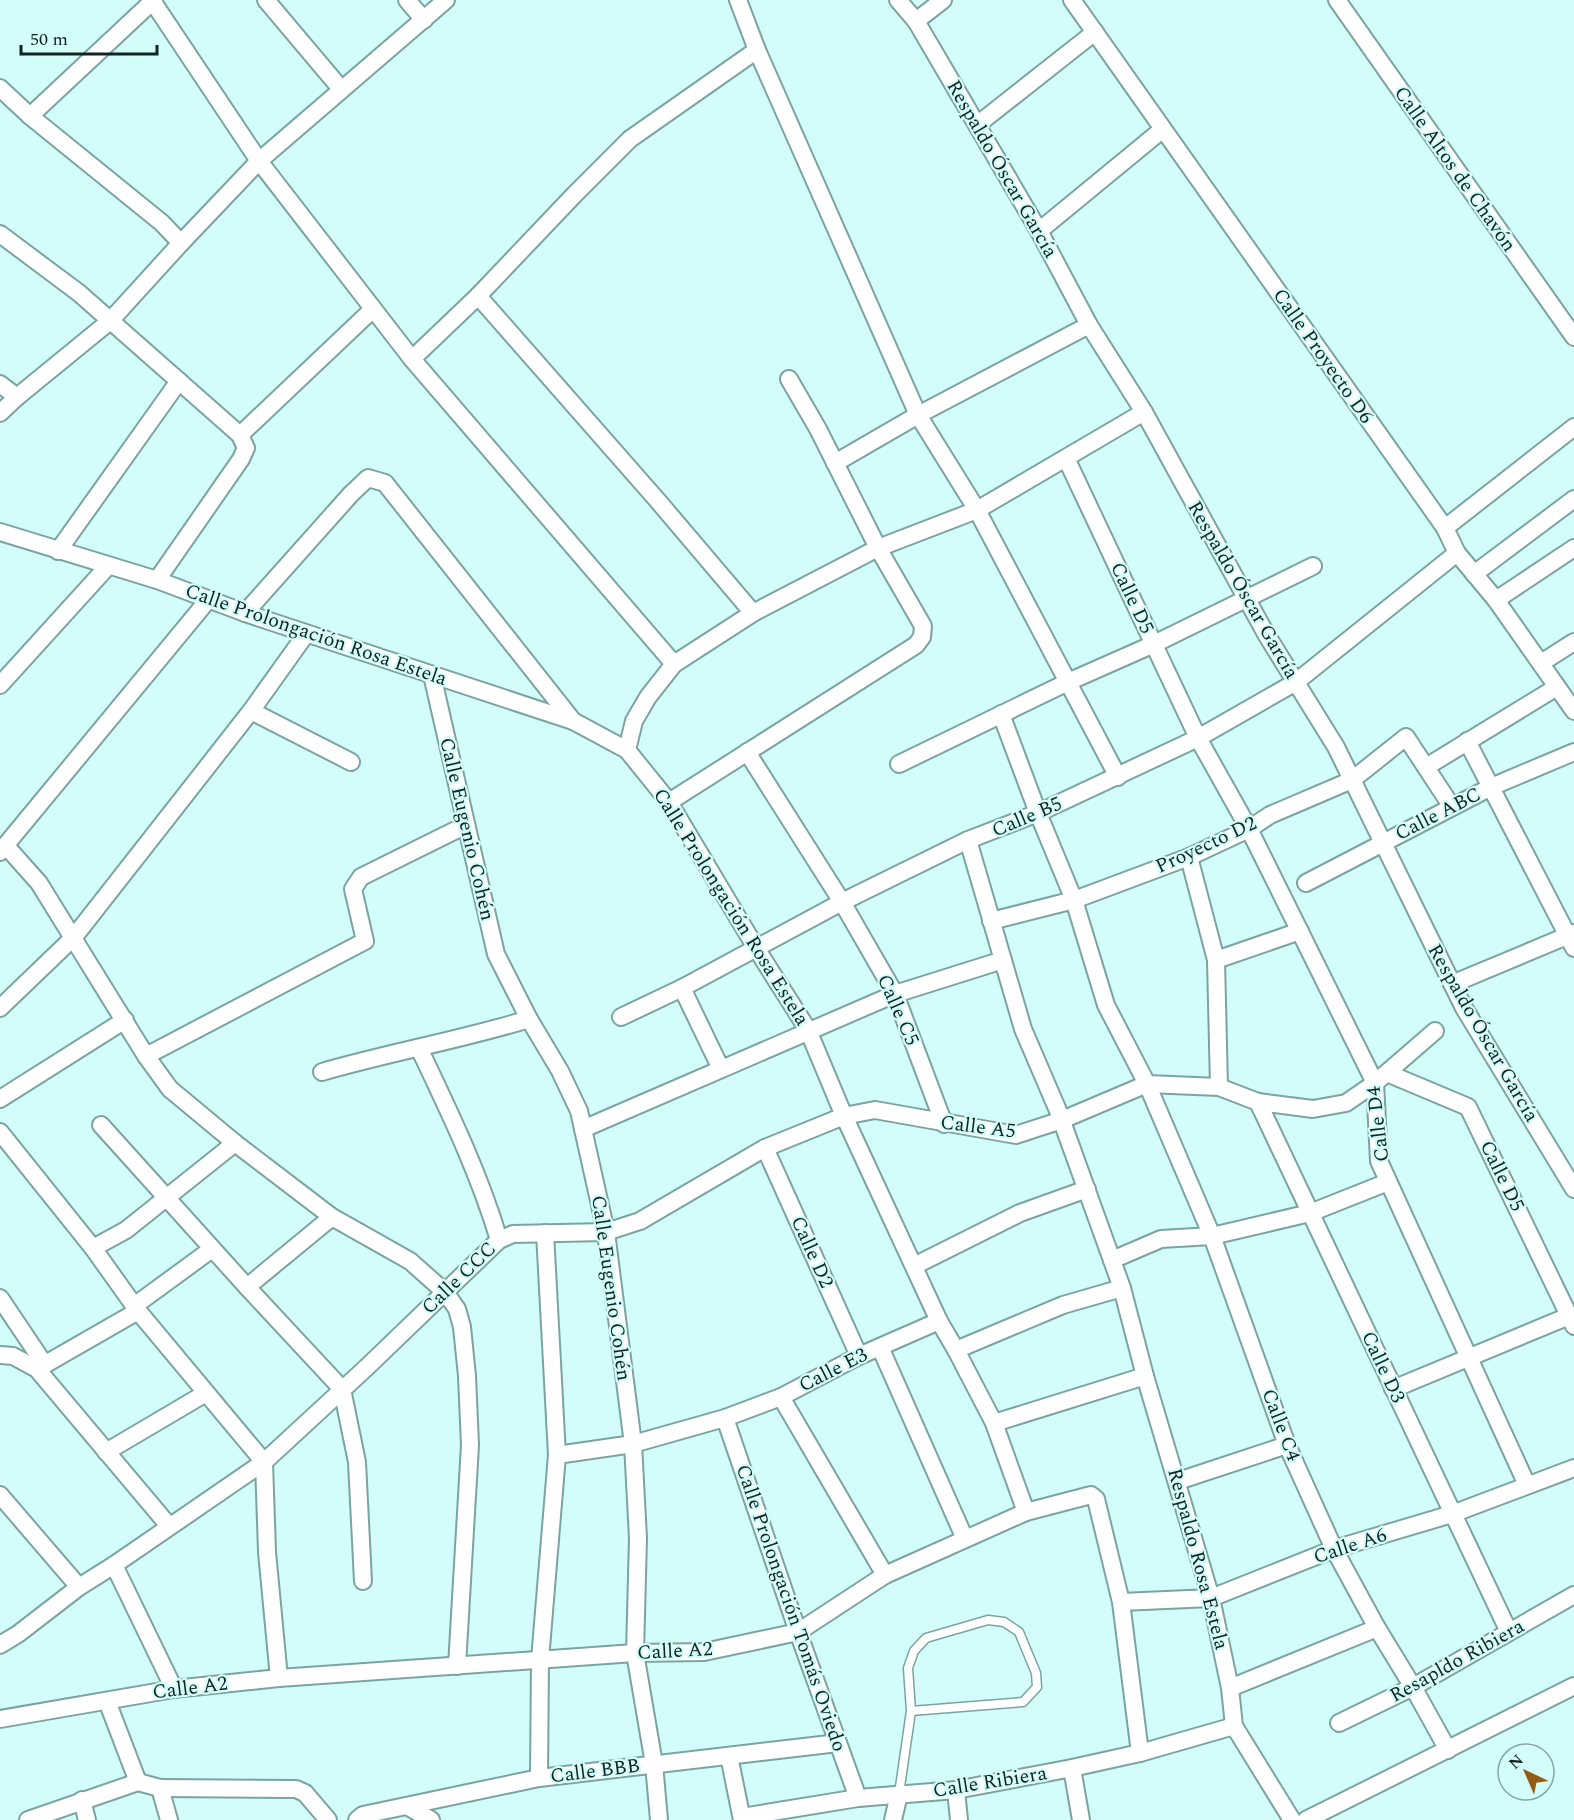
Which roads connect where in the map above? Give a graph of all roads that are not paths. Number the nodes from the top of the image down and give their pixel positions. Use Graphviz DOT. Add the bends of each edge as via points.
graph roads {
  1 [pos="266,0"];
  2 [pos="407,0"];
  3 [pos="446,0"];
  4 [pos="738,0"];
  5 [pos="898,0"];
  6 [pos="943,0"];
  7 [pos="1072,0"];
  8 [pos="1337,0"];
  9 [pos="154,1"];
  10 [pos="424,20"];
  11 [pos="916,21"];
  12 [pos="1095,33"];
  13 [pos="757,50"];
  14 [pos="0,88"];
  15 [pos="341,89"];
  16 [pos="30,116"];
  17 [pos="977,125"];
  18 [pos="1163,129"];
  19 [pos="259,161"];
  20 [pos="1040,231"];
  21 [pos="0,234"];
  22 [pos="181,243"];
  23 [pos="478,296"];
  24 [pos="373,309"];
  25 [pos="110,321"];
  26 [pos="1089,325"];
  27 [pos="1574,337"];
  28 [pos="412,359"];
  29 [pos="789,379"];
  30 [pos="179,381"];
  31 [pos="0,384"];
  32 [pos="17,397"];
  33 [pos="1144,412"];
  34 [pos="0,413"];
  35 [pos="918,415"];
  36 [pos="1574,427"];
  37 [pos="240,435"];
  38 [pos="1066,458"];
  39 [pos="835,462"];
  40 [pos="1574,499"];
  41 [pos="977,510"];
  42 [pos="1445,528"];
  43 [pos="1,535"];
  44 [pos="878,548"];
  45 [pos="1574,548"];
  46 [pos="58,551"];
  47 [pos="1457,553"];
  48 [pos="108,566"];
  49 [pos="1313,566"];
  50 [pos="1474,574"];
  51 [pos="157,580"];
  52 [pos="1246,598"];
  53 [pos="208,600"];
  54 [pos="1496,600"];
  55 [pos="244,613"];
  56 [pos="753,613"];
  57 [pos="306,634"];
  58 [pos="1574,642"];
  59 [pos="1154,644"];
  60 [pos="1540,663"];
  61 [pos="674,664"];
  62 [pos="432,675"];
  63 [pos="1068,682"];
  64 [pos="1296,682"];
  65 [pos="0,686"];
  66 [pos="1557,687"];
  67 [pos="251,711"];
  68 [pos="1574,711"];
  69 [pos="1001,714"];
  70 [pos="573,721"];
  71 [pos="1198,738"];
  72 [pos="1467,741"];
  73 [pos="627,750"];
  74 [pos="747,752"];
  75 [pos="1574,752"];
  76 [pos="351,762"];
  77 [pos="899,764"];
  78 [pos="1426,767"];
  79 [pos="1118,777"];
  80 [pos="1352,780"];
  81 [pos="1491,787"];
  82 [pos="669,802"];
  83 [pos="1452,807"];
  84 [pos="1038,813"];
  85 [pos="466,825"];
  86 [pos="1249,829"];
  87 [pos="969,840"];
  88 [pos="1382,843"];
  89 [pos="3,849"];
  90 [pos="1189,857"];
  91 [pos="1306,883"];
  92 [pos="1074,900"];
  93 [pos="842,902"];
  94 [pos="991,921"];
  95 [pos="1300,931"];
  96 [pos="74,937"];
  97 [pos="1572,939"];
  98 [pos="756,948"];
  99 [pos="1002,960"];
  100 [pos="1216,960"];
  101 [pos="1452,984"];
  102 [pos="682,988"];
  103 [pos="895,994"];
  104 [pos="0,1008"];
  105 [pos="621,1017"];
  106 [pos="529,1019"];
  107 [pos="125,1020"];
  108 [pos="808,1030"];
  109 [pos="1436,1031"];
  110 [pos="419,1048"];
  111 [pos="146,1056"];
  112 [pos="721,1069"];
  113 [pos="322,1072"];
  114 [pos="1381,1078"];
  115 [pos="1147,1084"];
  116 [pos="1219,1087"];
  117 [pos="0,1099"];
  118 [pos="1258,1102"];
  119 [pos="844,1116"];
  120 [pos="1062,1120"];
  121 [pos="944,1124"];
  122 [pos="101,1125"];
  123 [pos="583,1129"];
  124 [pos="0,1132"];
  125 [pos="235,1143"];
  126 [pos="765,1148"];
  127 [pos="1388,1182"];
  128 [pos="1087,1189"];
  129 [pos="1574,1189"];
  130 [pos="166,1198"];
  131 [pos="1310,1213"];
  132 [pos="332,1217"];
  133 [pos="606,1232"];
  134 [pos="545,1233"];
  135 [pos="1212,1236"];
  136 [pos="499,1240"];
  137 [pos="93,1248"];
  138 [pos="212,1249"];
  139 [pos="1112,1260"];
  140 [pos="914,1266"];
  141 [pos="247,1287"];
  142 [pos="1122,1288"];
  143 [pos="445,1292"];
  144 [pos="0,1298"];
  145 [pos="136,1309"];
  146 [pos="939,1321"];
  147 [pos="1572,1321"];
  148 [pos="880,1347"];
  149 [pos="956,1350"];
  150 [pos="0,1355"];
  151 [pos="859,1356"];
  152 [pos="1468,1358"];
  153 [pos="41,1367"];
  154 [pos="1145,1376"];
  155 [pos="342,1389"];
  156 [pos="1393,1389"];
  157 [pos="206,1393"];
  158 [pos="781,1397"];
  159 [pos="725,1418"];
  160 [pos="994,1423"];
  161 [pos="633,1444"];
  162 [pos="1287,1445"];
  163 [pos="106,1452"];
  164 [pos="557,1455"];
  165 [pos="264,1462"];
  166 [pos="1574,1467"];
  167 [pos="1178,1481"];
  168 [pos="1527,1485"];
  169 [pos="0,1495"];
  170 [pos="1026,1512"];
  171 [pos="1452,1514"];
  172 [pos="169,1526"];
  173 [pos="965,1539"];
  174 [pos="1334,1549"];
  175 [pos="114,1565"];
  176 [pos="885,1575"];
  177 [pos="363,1581"];
  178 [pos="79,1587"];
  179 [pos="1574,1595"];
  180 [pos="1211,1598"];
  181 [pos="1121,1602"];
  182 [pos="1377,1628"];
  183 [pos="798,1632"];
  184 [pos="1509,1632"];
  185 [pos="0,1645"];
  186 [pos="635,1653"];
  187 [pos="540,1660"];
  188 [pos="457,1666"];
  189 [pos="279,1678"];
  190 [pos="1574,1686"];
  191 [pos="1413,1687"];
  192 [pos="1230,1688"];
  193 [pos="174,1689"];
  194 [pos="107,1701"];
  195 [pos="911,1711"];
  196 [pos="0,1719"];
  197 [pos="1339,1724"];
  198 [pos="1234,1726"];
  199 [pos="838,1743"];
  200 [pos="1448,1750"];
  201 [pos="1140,1753"];
  202 [pos="729,1756"];
  203 [pos="654,1764"];
  204 [pos="1072,1768"];
  205 [pos="539,1778"];
  206 [pos="138,1782"];
  207 [pos="160,1788"];
  208 [pos="956,1790"];
  209 [pos="899,1794"];
  210 [pos="858,1798"];
  211 [pos="82,1800"];
  212 [pos="407,1806"];
  213 [pos="742,1818"];
  214 [pos="28,1820"];
  215 [pos="87,1820"];
  216 [pos="169,1820"];
  217 [pos="328,1820"];
  218 [pos="357,1820"];
  219 [pos="431,1820"];
  220 [pos="659,1820"];
  221 [pos="893,1820"];
  222 [pos="959,1820"];
  223 [pos="1081,1820"];
  224 [pos="1292,1820"];
  225 [pos="1306,1820"];
  1 -- 15 [label="street"];
  2 -- 10 [label="street"];
  3 -- 10 [label="street"];
  4 -- 13 [label="street"];
  5 -- 11 [label="street, Respaldo Óscar García"];
  6 -- 11 [label="street"];
  7 -- 12 [label="street, Calle Proyecto D6"];
  8 -- 27 [label="street, Calle Altos de Chavón"];
  9 -- 16 [label="street"];
  9 -- 19 [label="street"];
  10 -- 15 [label="street"];
  11 -- 17 [label="street, Respaldo Óscar García"];
  12 -- 17 [label="street"];
  12 -- 18 [label="street, Calle Proyecto D6"];
  13 -- 23 [label="street" via="630,139"];
  13 -- 35 [label="street"];
  14 -- 16 [label="street"];
  15 -- 19 [label="street"];
  16 -- 22 [label="street" via="162,223"];
  17 -- 20 [label="street, Respaldo Óscar García"];
  18 -- 20 [label="street"];
  18 -- 42 [label="street, Calle Proyecto D6"];
  19 -- 22 [label="street"];
  19 -- 24 [label="street"];
  20 -- 26 [label="street, Respaldo Óscar García"];
  21 -- 25 [label="street" via="80,293"];
  22 -- 25 [label="street"];
  23 -- 28 [label="street"];
  23 -- 56 [label="street"];
  24 -- 28 [label="street"];
  24 -- 37 [label="street"];
  25 -- 30 [label="street"];
  25 -- 32 [label="street"];
  26 -- 33 [label="street, Respaldo Óscar García"];
  26 -- 35 [label="street"];
  28 -- 61 [label="street"];
  29 -- 39 [label="street"];
  30 -- 37 [label="street"];
  30 -- 46 [label="street"];
  31 -- 32 [label="street"];
  32 -- 34 [label="street"];
  33 -- 38 [label="street"];
  33 -- 52 [label="street, Respaldo Óscar García"];
  35 -- 39 [label="street"];
  35 -- 41 [label="street"];
  36 -- 42 [label="street"];
  37 -- 51 [label="street" via="246,448 241,459"];
  38 -- 41 [label="street"];
  38 -- 59 [label="street, Calle D5"];
  39 -- 44 [label="street"];
  40 -- 50 [label="street"];
  41 -- 44 [label="street"];
  41 -- 63 [label="street"];
  42 -- 47 [label="street, Calle Proyecto D6"];
  43 -- 46 [label="street, Calle Prolongación Rosa Estela"];
  44 -- 56 [label="street"];
  44 -- 74 [label="street" via="923,626 922,637 916,645"];
  45 -- 54 [label="street"];
  46 -- 48 [label="street, Calle Prolongación Rosa Estela"];
  47 -- 50 [label="street, Calle Proyecto D6"];
  47 -- 64 [label="street"];
  48 -- 51 [label="street, Calle Prolongación Rosa Estela"];
  48 -- 65 [label="street"];
  49 -- 52 [label="street"];
  50 -- 54 [label="street, Calle Proyecto D6"];
  51 -- 53 [label="street, Calle Prolongación Rosa Estela"];
  52 -- 59 [label="street"];
  52 -- 64 [label="street, Respaldo Óscar García"];
  53 -- 55 [label="street, Calle Prolongación Rosa Estela"];
  53 -- 89 [label="street"];
  54 -- 60 [label="street, Calle Proyecto D6"];
  55 -- 57 [label="street, Calle Prolongación Rosa Estela"];
  55 -- 70 [label="street" via="368,478 385,483"];
  56 -- 61 [label="street"];
  57 -- 62 [label="street, Calle Prolongación Rosa Estela"];
  57 -- 67 [label="street"];
  58 -- 60 [label="street"];
  59 -- 63 [label="street"];
  59 -- 71 [label="street, Calle D5"];
  60 -- 66 [label="street, Calle Proyecto D6"];
  61 -- 73 [label="street" via="634,720"];
  62 -- 70 [label="street, Calle Prolongación Rosa Estela"];
  62 -- 85 [label="street, Calle Eugenio Cohén"];
  63 -- 69 [label="street"];
  63 -- 79 [label="street"];
  64 -- 71 [label="street, Calle B5"];
  64 -- 80 [label="street, Respaldo Óscar García"];
  66 -- 68 [label="street, Calle Proyecto D6"];
  66 -- 72 [label="street"];
  67 -- 76 [label="street"];
  67 -- 96 [label="street"];
  69 -- 77 [label="street"];
  69 -- 84 [label="street"];
  70 -- 73 [label="street, Calle Prolongación Rosa Estela"];
  71 -- 79 [label="street, Calle B5"];
  71 -- 86 [label="street, Calle D4"];
  72 -- 78 [label="street"];
  72 -- 81 [label="street"];
  73 -- 82 [label="street, Calle Prolongación Rosa Estela"];
  74 -- 82 [label="street"];
  74 -- 93 [label="street, Calle C5"];
  75 -- 81 [label="street, Calle ABC"];
  78 -- 80 [label="street, Proyecto D2" via="1406,737"];
  78 -- 83 [label="street"];
  79 -- 84 [label="street, Calle B5"];
  80 -- 86 [label="street, Proyecto D2" via="1270,815"];
  80 -- 88 [label="street, Respaldo Óscar García"];
  81 -- 83 [label="street, Calle ABC"];
  81 -- 97 [label="street"];
  82 -- 98 [label="street, Calle Prolongación Rosa Estela"];
  83 -- 88 [label="street, Calle ABC"];
  84 -- 87 [label="street, Calle B5"];
  84 -- 92 [label="street"];
  85 -- 106 [label="street, Calle Eugenio Cohén" via="496,954"];
  85 -- 111 [label="street" via="361,877 353,889 365,941"];
  86 -- 90 [label="street, Proyecto D2"];
  86 -- 95 [label="street, Calle D4"];
  87 -- 93 [label="street, Calle B5"];
  87 -- 94 [label="street, Respaldo Rosa Estela"];
  88 -- 91 [label="street, Calle ABC"];
  88 -- 101 [label="street, Respaldo Óscar García"];
  89 -- 96 [label="street" via="39,883"];
  90 -- 92 [label="street, Proyecto D2"];
  90 -- 100 [label="street"];
  92 -- 94 [label="street, Proyecto D2"];
  92 -- 115 [label="street, Calle C4" via="1106,1005"];
  93 -- 98 [label="street, Calle B5"];
  93 -- 103 [label="street, Calle C5"];
  94 -- 99 [label="street, Respaldo Rosa Estela"];
  95 -- 100 [label="street"];
  95 -- 114 [label="street, Calle D4"];
  96 -- 104 [label="street"];
  96 -- 107 [label="street"];
  97 -- 101 [label="street"];
  98 -- 102 [label="street, Calle B5"];
  98 -- 108 [label="street, Calle Prolongación Rosa Estela"];
  99 -- 103 [label="street"];
  99 -- 120 [label="street, Respaldo Rosa Estela" via="1023,1029"];
  100 -- 116 [label="street"];
  101 -- 129 [label="street, Respaldo Óscar García"];
  102 -- 105 [label="street, Calle B5"];
  102 -- 112 [label="street"];
  103 -- 108 [label="street"];
  103 -- 121 [label="street, Calle C5"];
  106 -- 110 [label="street"];
  106 -- 123 [label="street, Calle Eugenio Cohén" via="560,1071"];
  107 -- 111 [label="street"];
  107 -- 117 [label="street"];
  108 -- 112 [label="street"];
  108 -- 119 [label="street, Calle Prolongación Rosa Estela"];
  109 -- 114 [label="street, Calle A5"];
  110 -- 113 [label="street"];
  110 -- 136 [label="street" via="459,1130"];
  111 -- 125 [label="street" via="170,1089"];
  112 -- 123 [label="street"];
  114 -- 118 [label="street, Calle A5" via="1346,1103 1313,1109"];
  114 -- 127 [label="street, Calle D4" via="1379,1161"];
  114 -- 147 [label="street, Calle D5" via="1468,1107"];
  115 -- 116 [label="street, Calle A5"];
  115 -- 120 [label="street, Calle A5"];
  115 -- 135 [label="street, Calle C4"];
  116 -- 118 [label="street, Calle A5"];
  118 -- 131 [label="street, Calle D3"];
  119 -- 121 [label="street, Calle A5" via="875,1110"];
  119 -- 126 [label="street, Calle A5"];
  119 -- 140 [label="street, Calle Prolongación Rosa Estela"];
  120 -- 121 [label="street, Calle A5" via="1016,1136"];
  120 -- 128 [label="street, Respaldo Rosa Estela"];
  122 -- 130 [label="street"];
  123 -- 133 [label="street, Calle Eugenio Cohén"];
  124 -- 137 [label="street"];
  125 -- 130 [label="street"];
  125 -- 132 [label="street"];
  126 -- 133 [label="street, Calle CCC" via="640,1221"];
  126 -- 151 [label="street, Calle D2"];
  127 -- 131 [label="street"];
  127 -- 152 [label="street, Calle D4"];
  128 -- 139 [label="street, Respaldo Rosa Estela"];
  128 -- 140 [label="street" via="1020,1213"];
  130 -- 137 [label="street" via="126,1230"];
  130 -- 138 [label="street"];
  131 -- 135 [label="street"];
  131 -- 156 [label="street, Calle D3"];
  132 -- 141 [label="street"];
  132 -- 143 [label="street" via="410,1261"];
  133 -- 134 [label="street, Calle CCC"];
  133 -- 161 [label="street, Calle Eugenio Cohén"];
  134 -- 136 [label="street, Calle CCC" via="513,1234"];
  134 -- 164 [label="street"];
  135 -- 139 [label="street" via="1161,1239"];
  135 -- 162 [label="street, Calle C4"];
  136 -- 143 [label="street, Calle CCC"];
  137 -- 145 [label="street"];
  138 -- 141 [label="street"];
  138 -- 145 [label="street"];
  139 -- 142 [label="street, Respaldo Rosa Estela"];
  140 -- 146 [label="street, Calle Prolongación Rosa Estela"];
  141 -- 155 [label="street"];
  142 -- 149 [label="street" via="1063,1305"];
  142 -- 154 [label="street, Respaldo Rosa Estela"];
  143 -- 155 [label="street, Calle CCC"];
  143 -- 188 [label="street" via="458,1309 462,1327 470,1445"];
  144 -- 153 [label="street"];
  145 -- 153 [label="street"];
  145 -- 157 [label="street"];
  146 -- 148 [label="street, Calle E3"];
  146 -- 149 [label="street, Calle Prolongación Rosa Estela"];
  147 -- 152 [label="street"];
  148 -- 151 [label="street, Calle E3"];
  148 -- 173 [label="street"];
  149 -- 160 [label="street, Calle Prolongación Rosa Estela"];
  150 -- 153 [label="street"];
  151 -- 158 [label="street, Calle E3"];
  152 -- 156 [label="street"];
  152 -- 168 [label="street, Calle D4"];
  153 -- 163 [label="street"];
  154 -- 160 [label="street"];
  154 -- 167 [label="street, Respaldo Rosa Estela"];
  155 -- 165 [label="street, Calle CCC"];
  155 -- 177 [label="street" via="357,1462"];
  156 -- 171 [label="street, Calle D3"];
  157 -- 163 [label="street"];
  157 -- 165 [label="street"];
  158 -- 159 [label="street, Calle E3"];
  158 -- 176 [label="street"];
  159 -- 161 [label="street, Calle E3"];
  159 -- 183 [label="street, Calle Prolongación Tomás Oviedo"];
  160 -- 170 [label="street, Calle Prolongación Rosa Estela"];
  161 -- 164 [label="street, Calle E3"];
  161 -- 186 [label="street, Calle Eugenio Cohén" via="638,1538"];
  162 -- 167 [label="street"];
  162 -- 174 [label="street, Calle C4"];
  163 -- 172 [label="street"];
  164 -- 187 [label="street"];
  165 -- 172 [label="street, Calle CCC"];
  165 -- 189 [label="street" via="267,1552"];
  166 -- 168 [label="street, Calle A6"];
  167 -- 180 [label="street, Respaldo Rosa Estela"];
  168 -- 171 [label="street, Calle A6"];
  169 -- 178 [label="street"];
  170 -- 173 [label="street, Calle A2"];
  170 -- 181 [label="street, Calle A2" via="1094,1496"];
  171 -- 174 [label="street, Calle A6"];
  171 -- 184 [label="street, Calle D3"];
  172 -- 175 [label="street, Calle CCC"];
  173 -- 176 [label="street, Calle A2"];
  174 -- 180 [label="street, Calle A6"];
  174 -- 182 [label="street, Calle C4"];
  175 -- 178 [label="street, Calle CCC"];
  175 -- 193 [label="street"];
  176 -- 183 [label="street, Calle A2"];
  178 -- 185 [label="street, Calle CCC"];
  179 -- 184 [label="street, Resapldo Ribiera"];
  180 -- 181 [label="street, Calle A6"];
  180 -- 192 [label="street, Respaldo Rosa Estela"];
  181 -- 201 [label="street, Calle A2"];
  182 -- 191 [label="street, Calle C4"];
  182 -- 192 [label="street"];
  183 -- 186 [label="street, Calle A2" via="704,1652"];
  183 -- 199 [label="street, Calle Prolongación Tomás Oviedo"];
  184 -- 191 [label="street, Resapldo Ribiera"];
  186 -- 187 [label="street, Calle A2"];
  186 -- 203 [label="street, Calle Eugenio Cohén"];
  187 -- 188 [label="street, Calle A2"];
  187 -- 205 [label="street"];
  188 -- 189 [label="street, Calle A2"];
  189 -- 193 [label="street, Calle A2"];
  190 -- 200 [label="street"];
  191 -- 197 [label="street, Resapldo Ribiera"];
  191 -- 200 [label="street, Calle C4"];
  192 -- 198 [label="street, Respaldo Rosa Estela"];
  193 -- 194 [label="street, Calle A2"];
  194 -- 196 [label="street, Calle A2"];
  194 -- 206 [label="street"];
  195 -- 195 [label="lane" via="909,1668 914,1651 926,1638 988,1620 1004,1622 1020,1632 1036,1673 1037,1687 1023,1702"];
  195 -- 209 [label="lane"];
  198 -- 201 [label="street, Calle Ribiera"];
  198 -- 224 [label="street, Respaldo Rosa Estela"];
  199 -- 202 [label="street, Calle BBB"];
  199 -- 210 [label="street, Calle Prolongación Tomás Oviedo"];
  200 -- 225 [label="street"];
  201 -- 204 [label="street, Calle Ribiera"];
  202 -- 203 [label="street, Calle BBB"];
  202 -- 213 [label="street"];
  203 -- 205 [label="street, Calle BBB"];
  203 -- 220 [label="street, Calle Eugenio Cohén"];
  204 -- 208 [label="street, Calle Ribiera"];
  204 -- 223 [label="street"];
  205 -- 212 [label="street, Calle BBB"];
  206 -- 207 [label="street"];
  206 -- 211 [label="street"];
  207 -- 216 [label="street"];
  207 -- 217 [label="street" via="296,1789 305,1793"];
  208 -- 209 [label="street, Calle Ribiera"];
  208 -- 222 [label="street"];
  209 -- 210 [label="street, Calle Ribiera"];
  209 -- 221 [label="street"];
  210 -- 213 [label="street, Calle Ribiera"];
  211 -- 214 [label="street"];
  211 -- 215 [label="street"];
  212 -- 218 [label="street, Calle BBB" via="363,1815"];
  212 -- 219 [label="street"];
}
